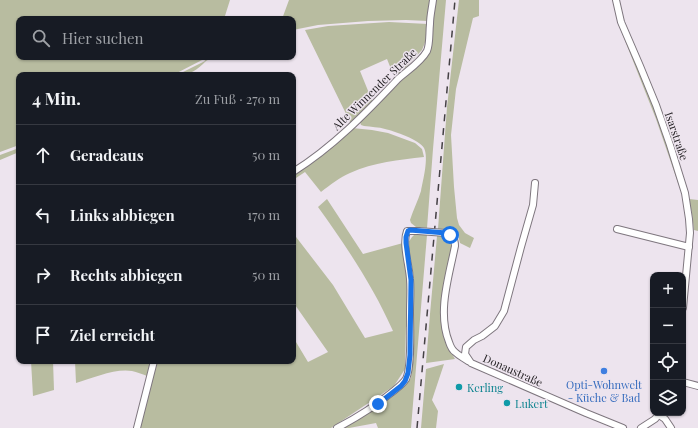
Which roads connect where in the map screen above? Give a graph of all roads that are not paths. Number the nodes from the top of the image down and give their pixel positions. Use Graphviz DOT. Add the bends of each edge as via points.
graph roads {
  1 [pos="433,0"];
  2 [pos="616,0"];
  3 [pos="296,170"];
  4 [pos="535,183"];
  5 [pos="617,229"];
  6 [pos="689,247"];
  7 [pos="686,278"];
  8 [pos="471,363"];
  9 [pos="153,364"];
  10 [pos="686,383"];
  11 [pos="698,386"];
  12 [pos="658,416"];
  13 [pos="662,416"];
  14 [pos="137,428"];
  15 [pos="337,428"];
  16 [pos="623,428"];
  17 [pos="640,428"];
  18 [pos="671,428"];
  1 -- 3 [label="street, Alte Winnender Straße" via="427,51 351,127"];
  2 -- 6 [label="street, Isarstraße" via="621,22 656,105 685,193 689,219"];
  4 -- 8 [label="street, Donaustraße" via="533,205 504,311 495,326 466,347 465,354"];
  5 -- 6 [label="street"];
  6 -- 7 [label="street, Isarstraße"];
  8 -- 15 [label="street, bridge" via="454,352 446,335 443,313 455,241 446,233 408,231 406,243 411,280 410,355 407,377 401,386 378,404"];
  8 -- 16 [label="street, Donaustraße"];
  9 -- 14 [label="street"];
  10 -- 11 [label="street"];
  12 -- 17 [label="street"];
  13 -- 18 [label="street"];
}
